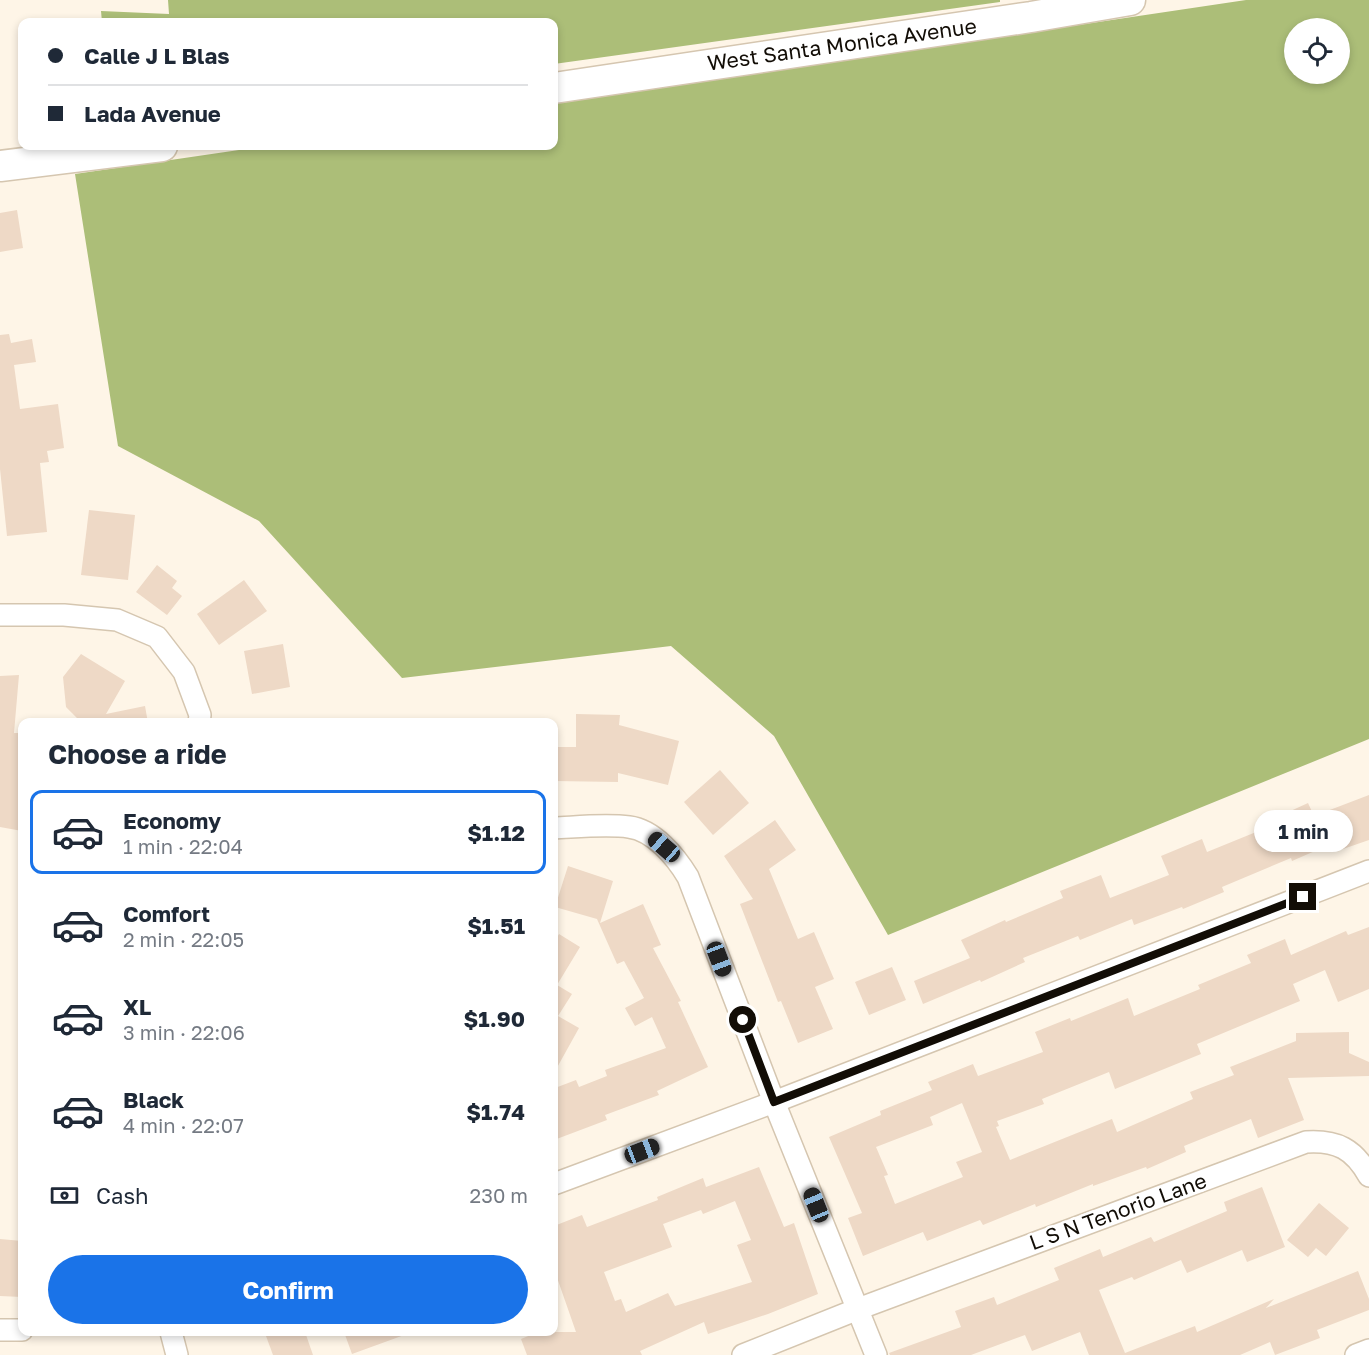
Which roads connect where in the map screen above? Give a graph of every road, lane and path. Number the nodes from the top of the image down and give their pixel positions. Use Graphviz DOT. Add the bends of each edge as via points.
graph roads {
  1 [pos="1130,0"];
  2 [pos="1030,8"];
  3 [pos="558,86"];
  4 [pos="130,150"];
  5 [pos="0,166"];
  6 [pos="0,615"];
  7 [pos="200,718"];
  8 [pos="558,828"];
  9 [pos="1369,871"];
  10 [pos="774,1102"];
  11 [pos="1369,1176"];
  12 [pos="558,1183"];
  13 [pos="858,1309"];
  14 [pos="0,1330"];
  15 [pos="18,1330"];
  16 [pos="172,1336"];
  17 [pos="1369,1350"];
  18 [pos="177,1355"];
  19 [pos="743,1355"];
  20 [pos="876,1355"];
  21 [pos="1356,1355"];
  1 -- 2 [label="main road, West Santa Monica Avenue"];
  2 -- 3 [label="main road, West Santa Monica Avenue"];
  4 -- 5 [label="main road"];
  6 -- 7 [label="street" via="117,620 157,637 184,672"];
  8 -- 10 [label="street" via="631,827 655,838 674,855 688,877"];
  9 -- 10 [label="street"];
  10 -- 12 [label="street"];
  10 -- 13 [label="street"];
  11 -- 13 [label="street, L S N Tenorio Lane" via="1350,1152 1329,1143 1306,1142"];
  13 -- 19 [label="street, L S N Tenorio Lane"];
  13 -- 20 [label="street"];
  14 -- 15 [label="street"];
  16 -- 18 [label="street"];
  17 -- 21 [label="street"];
}
